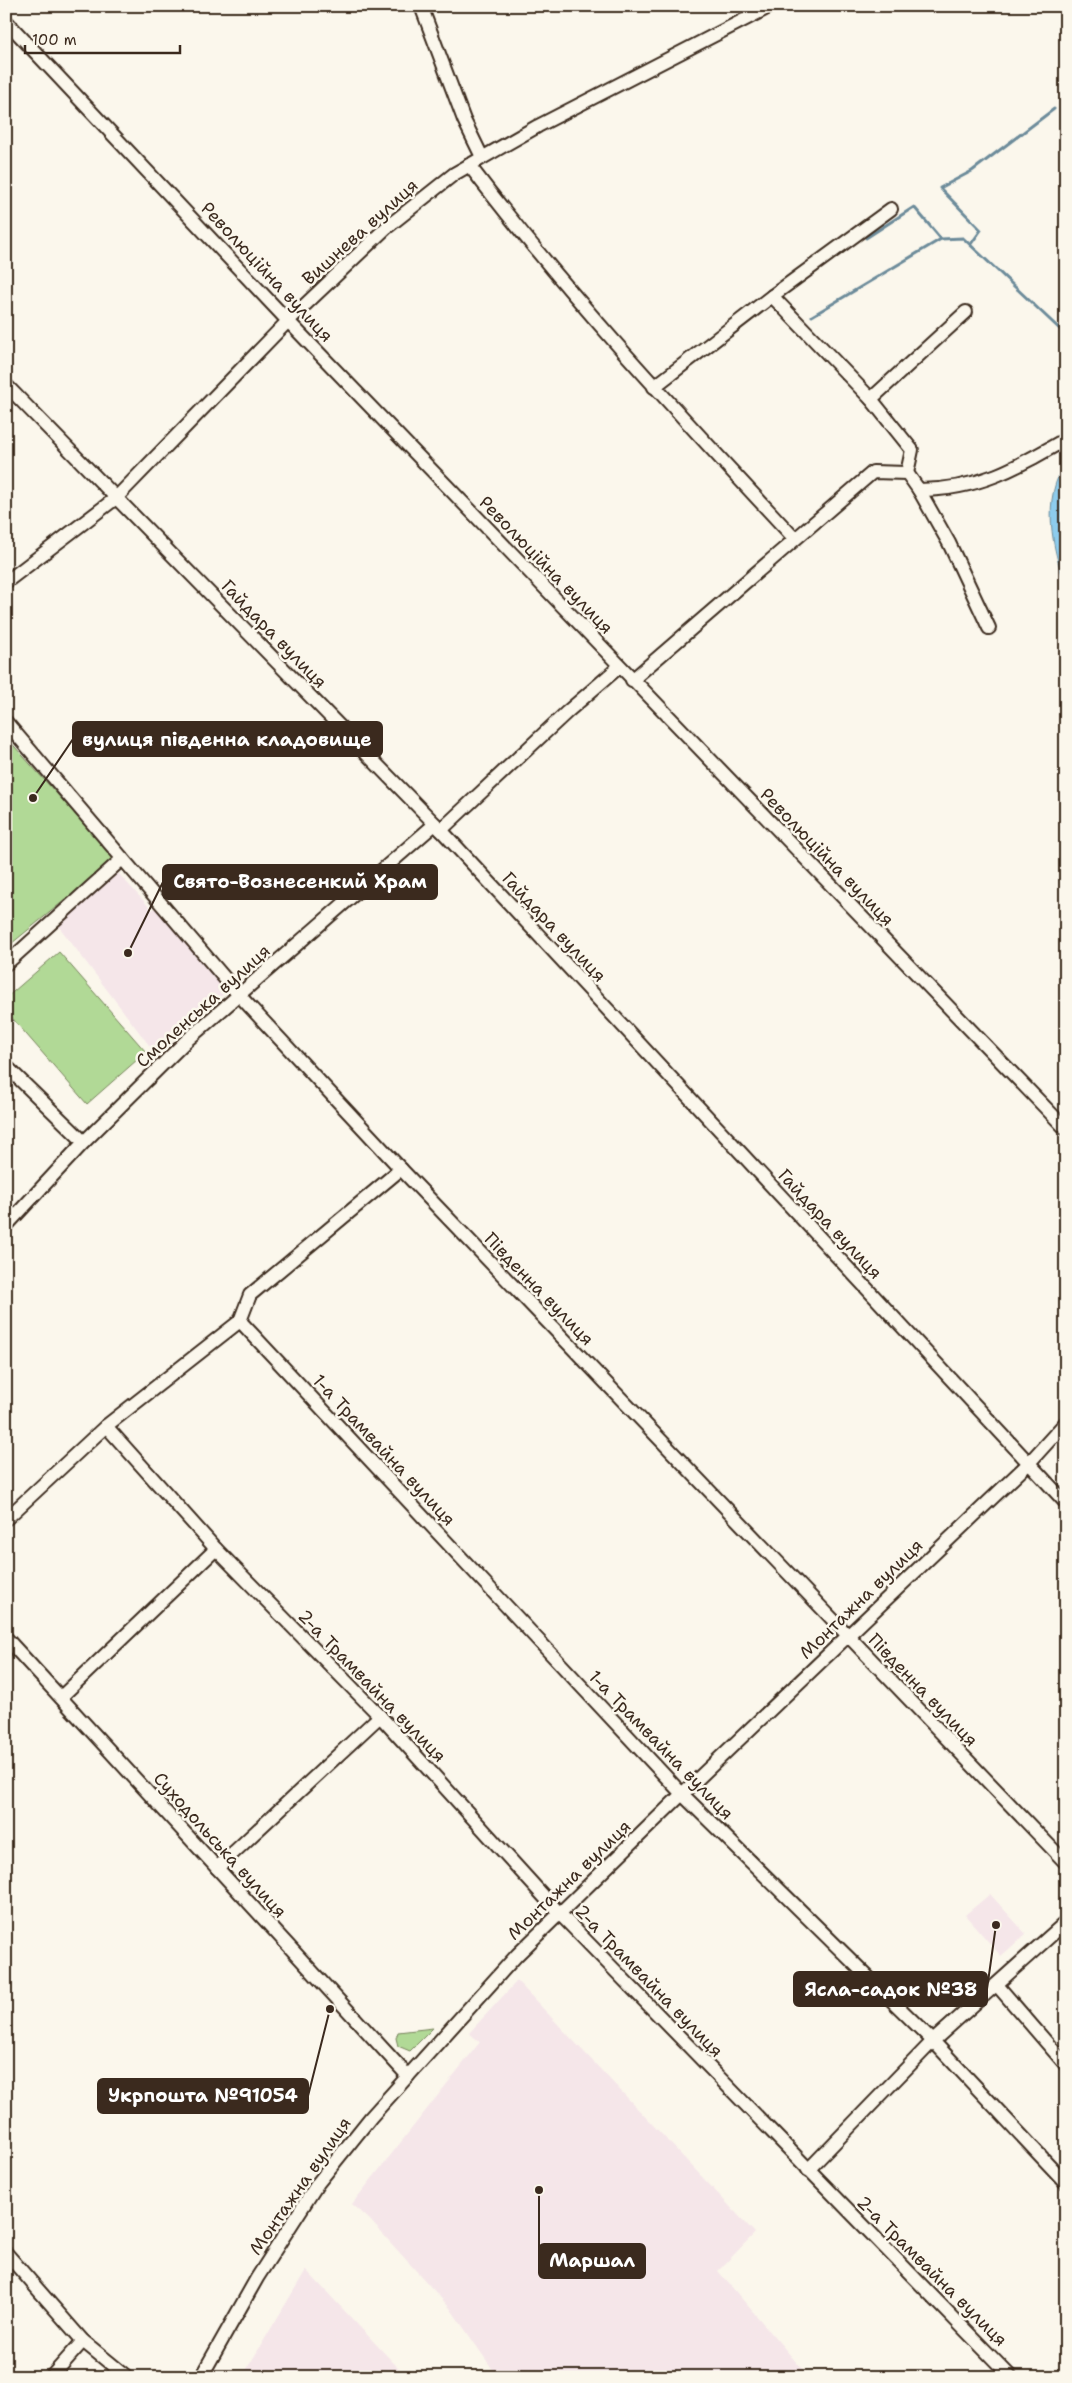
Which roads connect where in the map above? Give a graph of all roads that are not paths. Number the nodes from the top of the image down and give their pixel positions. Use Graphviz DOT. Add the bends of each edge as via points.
graph roads {
  1 [pos="421,6"];
  2 [pos="771,6"];
  3 [pos="6,21"];
  4 [pos="482,157"];
  5 [pos="469,165"];
  6 [pos="891,209"];
  7 [pos="772,296"];
  8 [pos="966,312"];
  9 [pos="288,321"];
  10 [pos="6,385"];
  11 [pos="654,388"];
  12 [pos="871,399"];
  13 [pos="1066,438"];
  14 [pos="907,473"];
  15 [pos="919,490"];
  16 [pos="116,498"];
  17 [pos="794,538"];
  18 [pos="6,582"];
  19 [pos="989,628"];
  20 [pos="619,667"];
  21 [pos="632,680"];
  22 [pos="6,722"];
  23 [pos="438,827"];
  24 [pos="122,859"];
  25 [pos="6,964"];
  26 [pos="239,995"];
  27 [pos="6,1066"];
  28 [pos="1066,1129"];
  29 [pos="84,1142"];
  30 [pos="401,1169"];
  31 [pos="6,1226"];
  32 [pos="240,1321"];
  33 [pos="1066,1422"];
  34 [pos="106,1426"];
  35 [pos="1028,1464"];
  36 [pos="1066,1503"];
  37 [pos="6,1519"];
  38 [pos="216,1549"];
  39 [pos="847,1637"];
  40 [pos="6,1638"];
  41 [pos="61,1697"];
  42 [pos="380,1716"];
  43 [pos="682,1794"];
  44 [pos="1066,1863"];
  45 [pos="217,1868"];
  46 [pos="559,1913"];
  47 [pos="1066,1922"];
  48 [pos="997,1985"];
  49 [pos="933,2041"];
  50 [pos="1066,2065"];
  51 [pos="408,2076"];
  52 [pos="808,2170"];
  53 [pos="1066,2183"];
  54 [pos="6,2253"];
  55 [pos="83,2341"];
  56 [pos="51,2377"];
  57 [pos="127,2377"];
  58 [pos="202,2377"];
  59 [pos="1011,2377"];
  1 -- 4 [label="street" via="464,120"];
  2 -- 4 [label="street, Вишнева вулиця"];
  3 -- 9 [label="street, Революційна вулиця"];
  4 -- 5 [label="street, Вишнева вулиця"];
  5 -- 9 [label="street, Вишнева вулиця" via="386,228"];
  5 -- 11 [label="street" via="542,260"];
  6 -- 7 [label="street"];
  7 -- 11 [label="street"];
  7 -- 12 [label="street"];
  8 -- 12 [label="street"];
  9 -- 16 [label="street, Вишнева вулиця"];
  9 -- 20 [label="street, Революційна вулиця"];
  10 -- 16 [label="street, Гайдара вулиця"];
  11 -- 17 [label="street"];
  12 -- 14 [label="street" via="912,450"];
  13 -- 15 [label="street" via="981,482 944,490"];
  14 -- 15 [label="street"];
  14 -- 17 [label="street" via="872,472"];
  15 -- 19 [label="street" via="949,543"];
  16 -- 18 [label="street, Вишнева вулиця"];
  16 -- 23 [label="street, Гайдара вулиця"];
  17 -- 21 [label="street"];
  20 -- 21 [label="street, Революційна вулиця"];
  20 -- 23 [label="street, Смоленська вулиця"];
  21 -- 28 [label="street, Революційна вулиця"];
  22 -- 24 [label="street, Південна вулиця"];
  23 -- 26 [label="street, Смоленська вулиця"];
  23 -- 35 [label="street, Гайдара вулиця"];
  24 -- 25 [label="street"];
  24 -- 26 [label="street, Південна вулиця"];
  26 -- 29 [label="street, Смоленська вулиця" via="185,1042"];
  26 -- 30 [label="street, Південна вулиця"];
  27 -- 29 [label="street"];
  29 -- 31 [label="street, Смоленська вулиця"];
  30 -- 32 [label="street" via="250,1295"];
  30 -- 39 [label="street, Південна вулиця"];
  32 -- 34 [label="street"];
  32 -- 43 [label="street, 1-а Трамвайна вулиця"];
  33 -- 35 [label="street, Монтажна вулиця"];
  34 -- 37 [label="street"];
  34 -- 38 [label="street, 2-а Трамвайна вулиця"];
  35 -- 36 [label="street, Гайдара вулиця"];
  35 -- 39 [label="street, Монтажна вулиця"];
  38 -- 41 [label="street"];
  38 -- 42 [label="street, 2-а Трамвайна вулиця"];
  39 -- 43 [label="street, Монтажна вулиця"];
  39 -- 44 [label="street, Південна вулиця"];
  40 -- 41 [label="street, Суходольська вулиця"];
  41 -- 45 [label="street, Суходольська вулиця"];
  42 -- 45 [label="street"];
  42 -- 46 [label="street, 2-а Трамвайна вулиця"];
  43 -- 46 [label="street, Монтажна вулиця"];
  43 -- 49 [label="street, 1-а Трамвайна вулиця"];
  45 -- 51 [label="street, Суходольська вулиця"];
  46 -- 51 [label="street, Монтажна вулиця" via="517,1954"];
  46 -- 52 [label="street, 2-а Трамвайна вулиця"];
  47 -- 48 [label="street"];
  48 -- 49 [label="street"];
  48 -- 50 [label="street"];
  49 -- 52 [label="street"];
  49 -- 53 [label="street, 1-а Трамвайна вулиця"];
  51 -- 58 [label="street, Монтажна вулиця" via="370,2117 318,2183 257,2278"];
  52 -- 59 [label="street, 2-а Трамвайна вулиця"];
  54 -- 55 [label="street"];
  55 -- 56 [label="street"];
  55 -- 57 [label="street"];
}
